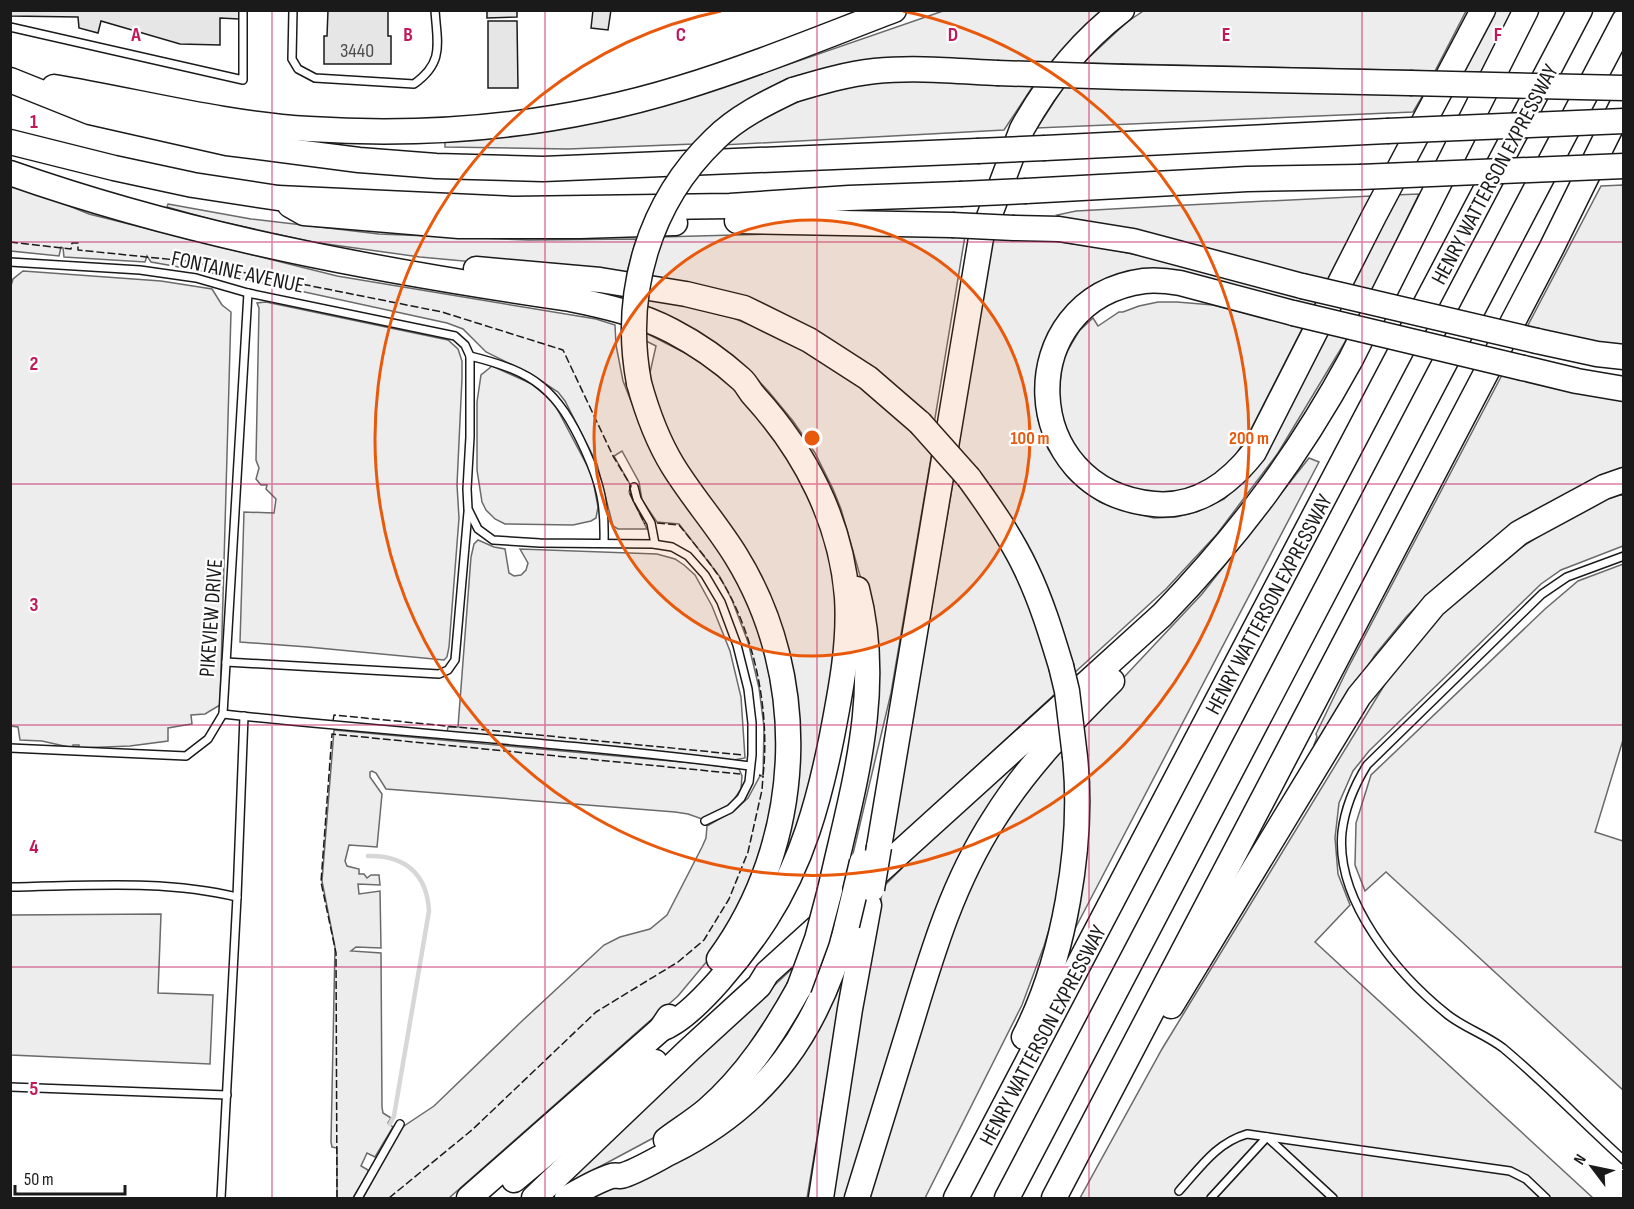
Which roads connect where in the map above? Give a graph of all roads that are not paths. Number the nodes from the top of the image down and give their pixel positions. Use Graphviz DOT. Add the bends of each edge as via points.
graph roads {
  1 [pos="243,10"];
  2 [pos="293,10"];
  3 [pos="435,10"];
  4 [pos="894,10"];
  5 [pos="1122,10"];
  6 [pos="1483,10"];
  7 [pos="1526,10"];
  8 [pos="1580,10"];
  9 [pos="1623,21"];
  10 [pos="10,27"];
  11 [pos="10,80"];
  12 [pos="1623,88"];
  13 [pos="1623,101"];
  14 [pos="1623,123"];
  15 [pos="10,142"];
  16 [pos="1595,157"];
  17 [pos="1623,166"];
  18 [pos="10,173"];
  19 [pos="278,198"];
  20 [pos="10,262"];
  21 [pos="416,274"];
  22 [pos="248,293"];
  23 [pos="470,356"];
  24 [pos="1623,357"];
  25 [pos="747,384"];
  26 [pos="1623,389"];
  27 [pos="1623,480"];
  28 [pos="634,487"];
  29 [pos="468,510"];
  30 [pos="604,543"];
  31 [pos="656,544"];
  32 [pos="1623,556"];
  33 [pos="1162,615"];
  34 [pos="226,662"];
  35 [pos="223,714"];
  36 [pos="244,716"];
  37 [pos="10,748"];
  38 [pos="750,766"];
  39 [pos="705,822"];
  40 [pos="870,855"];
  41 [pos="10,887"];
  42 [pos="237,897"];
  43 [pos="767,973"];
  44 [pos="661,1029"];
  45 [pos="10,1087"];
  46 [pos="227,1095"];
  47 [pos="400,1124"];
  48 [pos="1267,1137"];
  49 [pos="1623,1160"];
  50 [pos="612,1176"];
  51 [pos="1179,1191"];
  52 [pos="221,1198"];
  53 [pos="358,1198"];
  54 [pos="469,1198"];
  55 [pos="491,1198"];
  56 [pos="534,1198"];
  57 [pos="567,1198"];
  58 [pos="821,1198"];
  59 [pos="857,1198"];
  60 [pos="939,1198"];
  61 [pos="956,1198"];
  62 [pos="1007,1198"];
  63 [pos="1054,1198"];
  64 [pos="1067,1198"];
  65 [pos="1211,1198"];
  66 [pos="1333,1198"];
  67 [pos="1546,1198"];
  1 -- 10 [label="lane" via="243,80"];
  2 -- 3 [label="lane" via="292,59 298,69 315,78 414,84 427,74 438,54"];
  4 -- 11 [label="highway" via="680,88 600,109 467,129 360,131 262,124"];
  5 -- 40 [label="highway" via="1077,51 1031,113 981,238 889,787 868,836"];
  6 -- 26 [label="highway, bridge" via="1374,216 1254,452 1233,476 1194,499 1158,504 1116,496 1081,473 1060,445 1051,423 1047,375 1066,328 1095,299 1132,283 1162,281 1180,283 1293,313 1523,368 1577,381"];
  7 -- 33 [label="highway" via="1356,348 1311,428 1251,516"];
  8 -- 61 [label="highway, HENRY WATTERSON EXPRESSWAY"];
  9 -- 62 [label="highway, HENRY WATTERSON EXPRESSWAY"];
  11 -- 14 [label="highway, bridge" via="90,112 227,143 425,165 554,168"];
  12 -- 44 [label="highway, bridge" via="875,71 793,90 742,117 716,138 678,182 645,250 635,295 634,348 652,426 674,467 736,556 760,604 786,700 788,770 778,835 750,911 721,956"];
  13 -- 16 [label="highway"];
  14 -- 16 [label="highway"];
  15 -- 19 [label="highway" via="171,180"];
  16 -- 63 [label="highway" via="1551,249"];
  17 -- 19 [label="highway, bridge" via="1247,179 730,206 513,209"];
  18 -- 21 [label="highway" via="204,231"];
  19 -- 24 [label="highway, bridge" via="304,213 459,226 759,220 1059,229 1133,241 1302,286"];
  20 -- 22 [label="lane, FONTAINE AVENUE" via="140,270 196,278"];
  21 -- 25 [label="highway" via="570,299 645,319 697,345"];
  21 -- 60 [label="highway, bridge" via="441,265 600,280 744,308 819,346 868,378 920,423 969,478 1003,527 1042,605 1061,666 1075,757 1077,807 1065,925 1034,1016"];
  22 -- 23 [label="lane, FONTAINE AVENUE" via="455,336"];
  22 -- 34 [label="lane, PIKEVIEW DRIVE"];
  23 -- 29 [label="lane"];
  23 -- 30 [label="lane" via="496,362 528,377 557,399 597,478 602,495"];
  25 -- 44 [label="highway" via="792,442 832,525 847,595 847,646 821,788 794,867 774,906 736,961 681,1017"];
  25 -- 50 [label="highway, bridge" via="757,388 772,404 813,460 840,523 863,609 869,667 865,732 830,890 799,988 767,1043 707,1110"];
  27 -- 64 [label="highway" via="1519,532 1434,605 1359,696 1144,1050"];
  28 -- 31 [label="lane"];
  29 -- 30 [label="lane" via="478,529 493,540"];
  29 -- 34 [label="lane" via="454,660 448,670 439,674"];
  30 -- 31 [label="lane"];
  31 -- 38 [label="lane" via="688,556 721,602 748,689 752,723"];
  32 -- 49 [label="lane" via="1567,577 1542,594 1367,765 1346,812 1342,853 1352,893 1382,948 1398,967 1449,1016 1502,1047"];
  33 -- 43 [label="highway"];
  33 -- 59 [label="highway" via="1135,657 1040,755 973,854 944,916"];
  34 -- 35 [label="lane, PIKEVIEW DRIVE"];
  35 -- 36 [label="lane"];
  35 -- 37 [label="lane, PIKEVIEW DRIVE" via="208,739 186,756"];
  36 -- 38 [label="lane"];
  36 -- 42 [label="lane"];
  38 -- 39 [label="lane" via="749,782 741,798 730,809"];
  40 -- 50 [label="highway, bridge" via="828,986 807,1029 785,1061 761,1090 713,1128 622,1176"];
  40 -- 58 [label="highway, bridge" via="869,905"];
  41 -- 42 [label="lane" via="124,885 205,889"];
  42 -- 46 [label="lane"];
  43 -- 55 [label="highway" via="753,979"];
  43 -- 56 [label="highway" via="759,986"];
  44 -- 54 [label="highway"];
  45 -- 46 [label="lane"];
  46 -- 52 [label="lane"];
  47 -- 53 [label="lane"];
  48 -- 51 [label="lane" via="1247,1134 1231,1138"];
  48 -- 65 [label="lane"];
  48 -- 66 [label="lane"];
  48 -- 67 [label="lane" via="1510,1171 1526,1179"];
  50 -- 57 [label="highway"];
}
